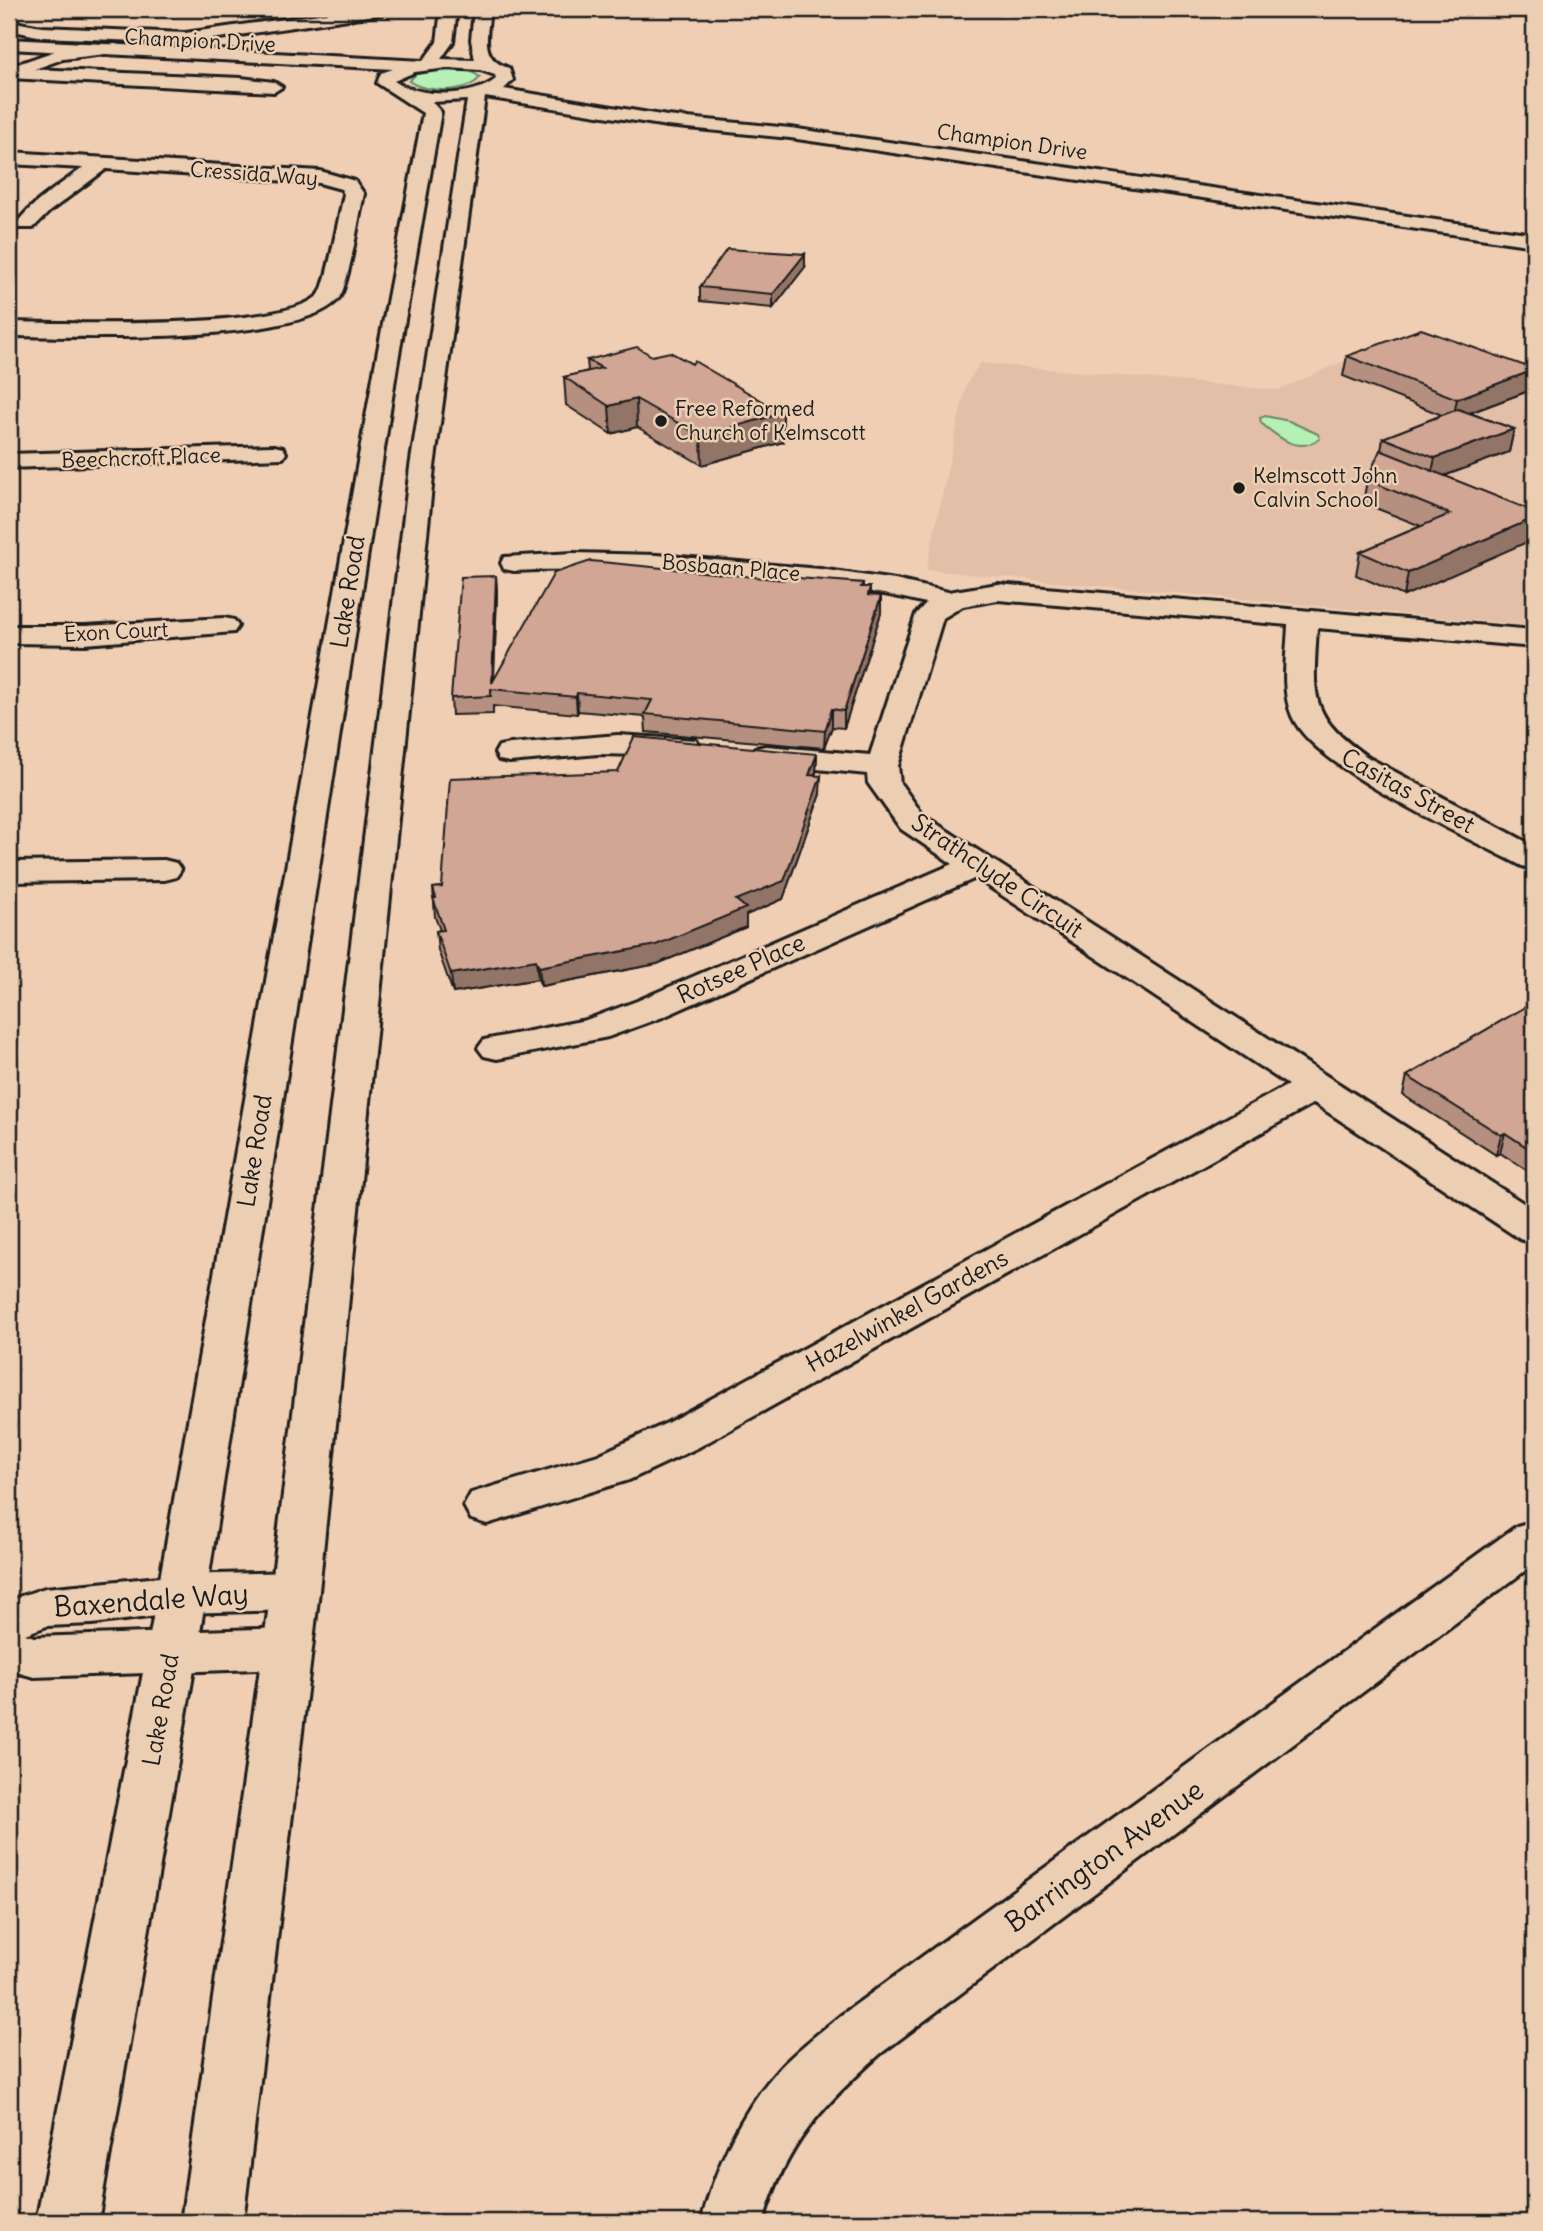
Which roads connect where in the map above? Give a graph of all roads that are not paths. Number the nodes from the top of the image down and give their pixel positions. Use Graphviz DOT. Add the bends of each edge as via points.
graph roads {
  1 [pos="382,9"];
  2 [pos="449,9"];
  3 [pos="482,9"];
  4 [pos="9,20"];
  5 [pos="9,44"];
  6 [pos="37,45"];
  7 [pos="116,49"];
  8 [pos="9,54"];
  9 [pos="51,56"];
  10 [pos="9,73"];
  11 [pos="410,77"];
  12 [pos="488,81"];
  13 [pos="274,87"];
  14 [pos="9,158"];
  15 [pos="101,164"];
  16 [pos="1534,223"];
  17 [pos="26,224"];
  18 [pos="1534,240"];
  19 [pos="9,329"];
  20 [pos="437,365"];
  21 [pos="386,366"];
  22 [pos="274,453"];
  23 [pos="9,461"];
  24 [pos="514,562"];
  25 [pos="945,600"];
  26 [pos="1303,618"];
  27 [pos="224,626"];
  28 [pos="9,635"];
  29 [pos="1534,638"];
  30 [pos="510,753"];
  31 [pos="883,766"];
  32 [pos="1534,859"];
  33 [pos="976,866"];
  34 [pos="164,870"];
  35 [pos="9,872"];
  36 [pos="497,1048"];
  37 [pos="1314,1087"];
  38 [pos="1534,1229"];
  39 [pos="487,1506"];
  40 [pos="1534,1539"];
  41 [pos="295,1591"];
  42 [pos="181,1594"];
  43 [pos="9,1620"];
  44 [pos="286,1647"];
  45 [pos="9,1650"];
  46 [pos="172,1652"];
  47 [pos="67,2222"];
  48 [pos="212,2222"];
  49 [pos="732,2222"];
  1 -- 4 [label="main road" via="185,38 42,32 15,27"];
  2 -- 11 [label="main road" via="444,42"];
  3 -- 12 [label="main road" via="479,51"];
  5 -- 6 [label="main road, Champion Drive"];
  6 -- 7 [label="main road, Champion Drive"];
  6 -- 9 [label="main road"];
  7 -- 9 [label="main road"];
  7 -- 11 [label="main road, Champion Drive"];
  8 -- 9 [label="main road, Champion Drive"];
  9 -- 10 [label="main road"];
  9 -- 11 [label="main road, Champion Drive" via="271,68 360,80"];
  10 -- 13 [label="main road, Champion Drive"];
  11 -- 12 [label="main road"];
  11 -- 12 [label="main road" via="436,97"];
  11 -- 21 [label="main road, Lake Road" via="432,113"];
  12 -- 16 [label="main road, Champion Drive" via="548,85"];
  12 -- 18 [label="main road, Champion Drive" via="561,102 667,121 790,133"];
  12 -- 20 [label="main road"];
  14 -- 15 [label="main road, Cressida Way"];
  15 -- 17 [label="main road"];
  15 -- 19 [label="main road, Cressida Way" via="320,177 348,185 354,199 328,300 308,313 265,322"];
  20 -- 21 [label="main road"];
  20 -- 41 [label="main road"];
  21 -- 42 [label="main road, Lake Road"];
  22 -- 23 [label="main road, Beechcroft Place"];
  24 -- 25 [label="main road, Bosbaan Place" via="638,560 852,579"];
  25 -- 26 [label="main road" via="998,592"];
  25 -- 31 [label="main road" via="930,614"];
  26 -- 29 [label="main road"];
  26 -- 32 [label="main road, Casitas Street" via="1300,700 1315,731 1358,765"];
  27 -- 28 [label="main road, Exon Court"];
  30 -- 31 [label="main road" via="629,742"];
  31 -- 33 [label="main road, Strathclyde Circuit" via="884,783 912,822"];
  33 -- 36 [label="main road, Rotsee Place" via="650,1009 595,1029"];
  33 -- 37 [label="main road, Strathclyde Circuit"];
  34 -- 35 [label="main road"];
  37 -- 38 [label="main road, Strathclyde Circuit"];
  37 -- 39 [label="main road, Hazelwinkel Gardens" via="683,1435 613,1468"];
  40 -- 49 [label="main road, Barrington Avenue" via="860,2035 783,2109 745,2182"];
  41 -- 42 [label="main road, Baxendale Way"];
  41 -- 44 [label="main road"];
  42 -- 43 [label="main road, Baxendale Way" via="45,1607"];
  42 -- 46 [label="main road, Lake Road"];
  44 -- 46 [label="main road, Baxendale Way"];
  44 -- 48 [label="main road"];
  45 -- 46 [label="main road, Baxendale Way" via="34,1657"];
  46 -- 47 [label="main road, Lake Road"];
}
